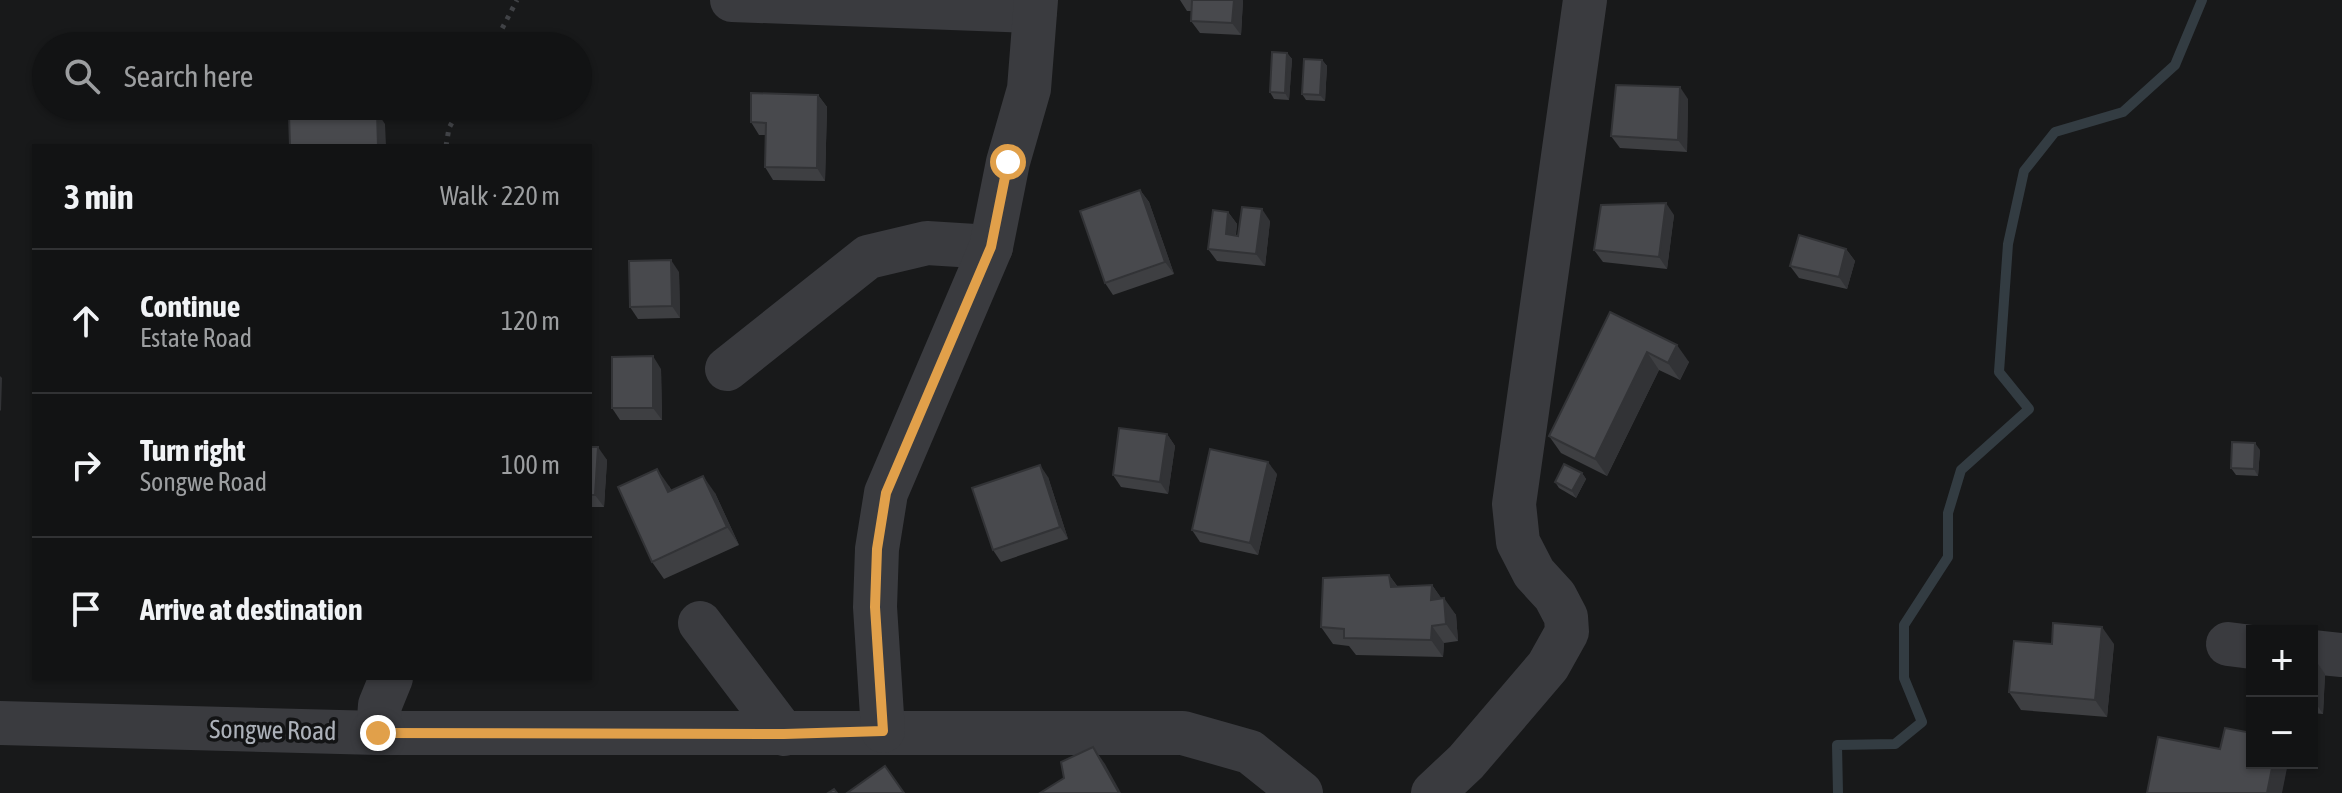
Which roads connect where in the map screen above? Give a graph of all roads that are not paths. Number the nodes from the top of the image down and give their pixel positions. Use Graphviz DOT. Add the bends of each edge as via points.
graph roads {
  1 [pos="732,0"];
  2 [pos="1585,0"];
  3 [pos="1035,6"];
  4 [pos="991,247"];
  5 [pos="727,369"];
  6 [pos="700,623"];
  7 [pos="2318,653"];
  8 [pos="2342,655"];
  9 [pos="390,680"];
  10 [pos="0,723"];
  11 [pos="883,731"];
  12 [pos="378,733"];
  13 [pos="784,734"];
  14 [pos="1301,793"];
  15 [pos="1433,793"];
  1 -- 3 [label="street"];
  2 -- 15 [label="street" via="1514,504 1518,542 1534,573 1555,596 1567,632 1548,666"];
  3 -- 4 [label="street" via="1029,89"];
  4 -- 5 [label="street" via="927,243 868,257"];
  4 -- 11 [label="street" via="886,493 875,607"];
  6 -- 13 [label="street"];
  7 -- 8 [label="street"];
  9 -- 12 [label="street" via="380,705"];
  10 -- 12 [label="street, Songwe Road"];
  11 -- 13 [label="street, Songwe Road"];
  11 -- 14 [label="street, Songwe Road" via="1183,733 1250,752"];
  12 -- 13 [label="street, Songwe Road"];
}
